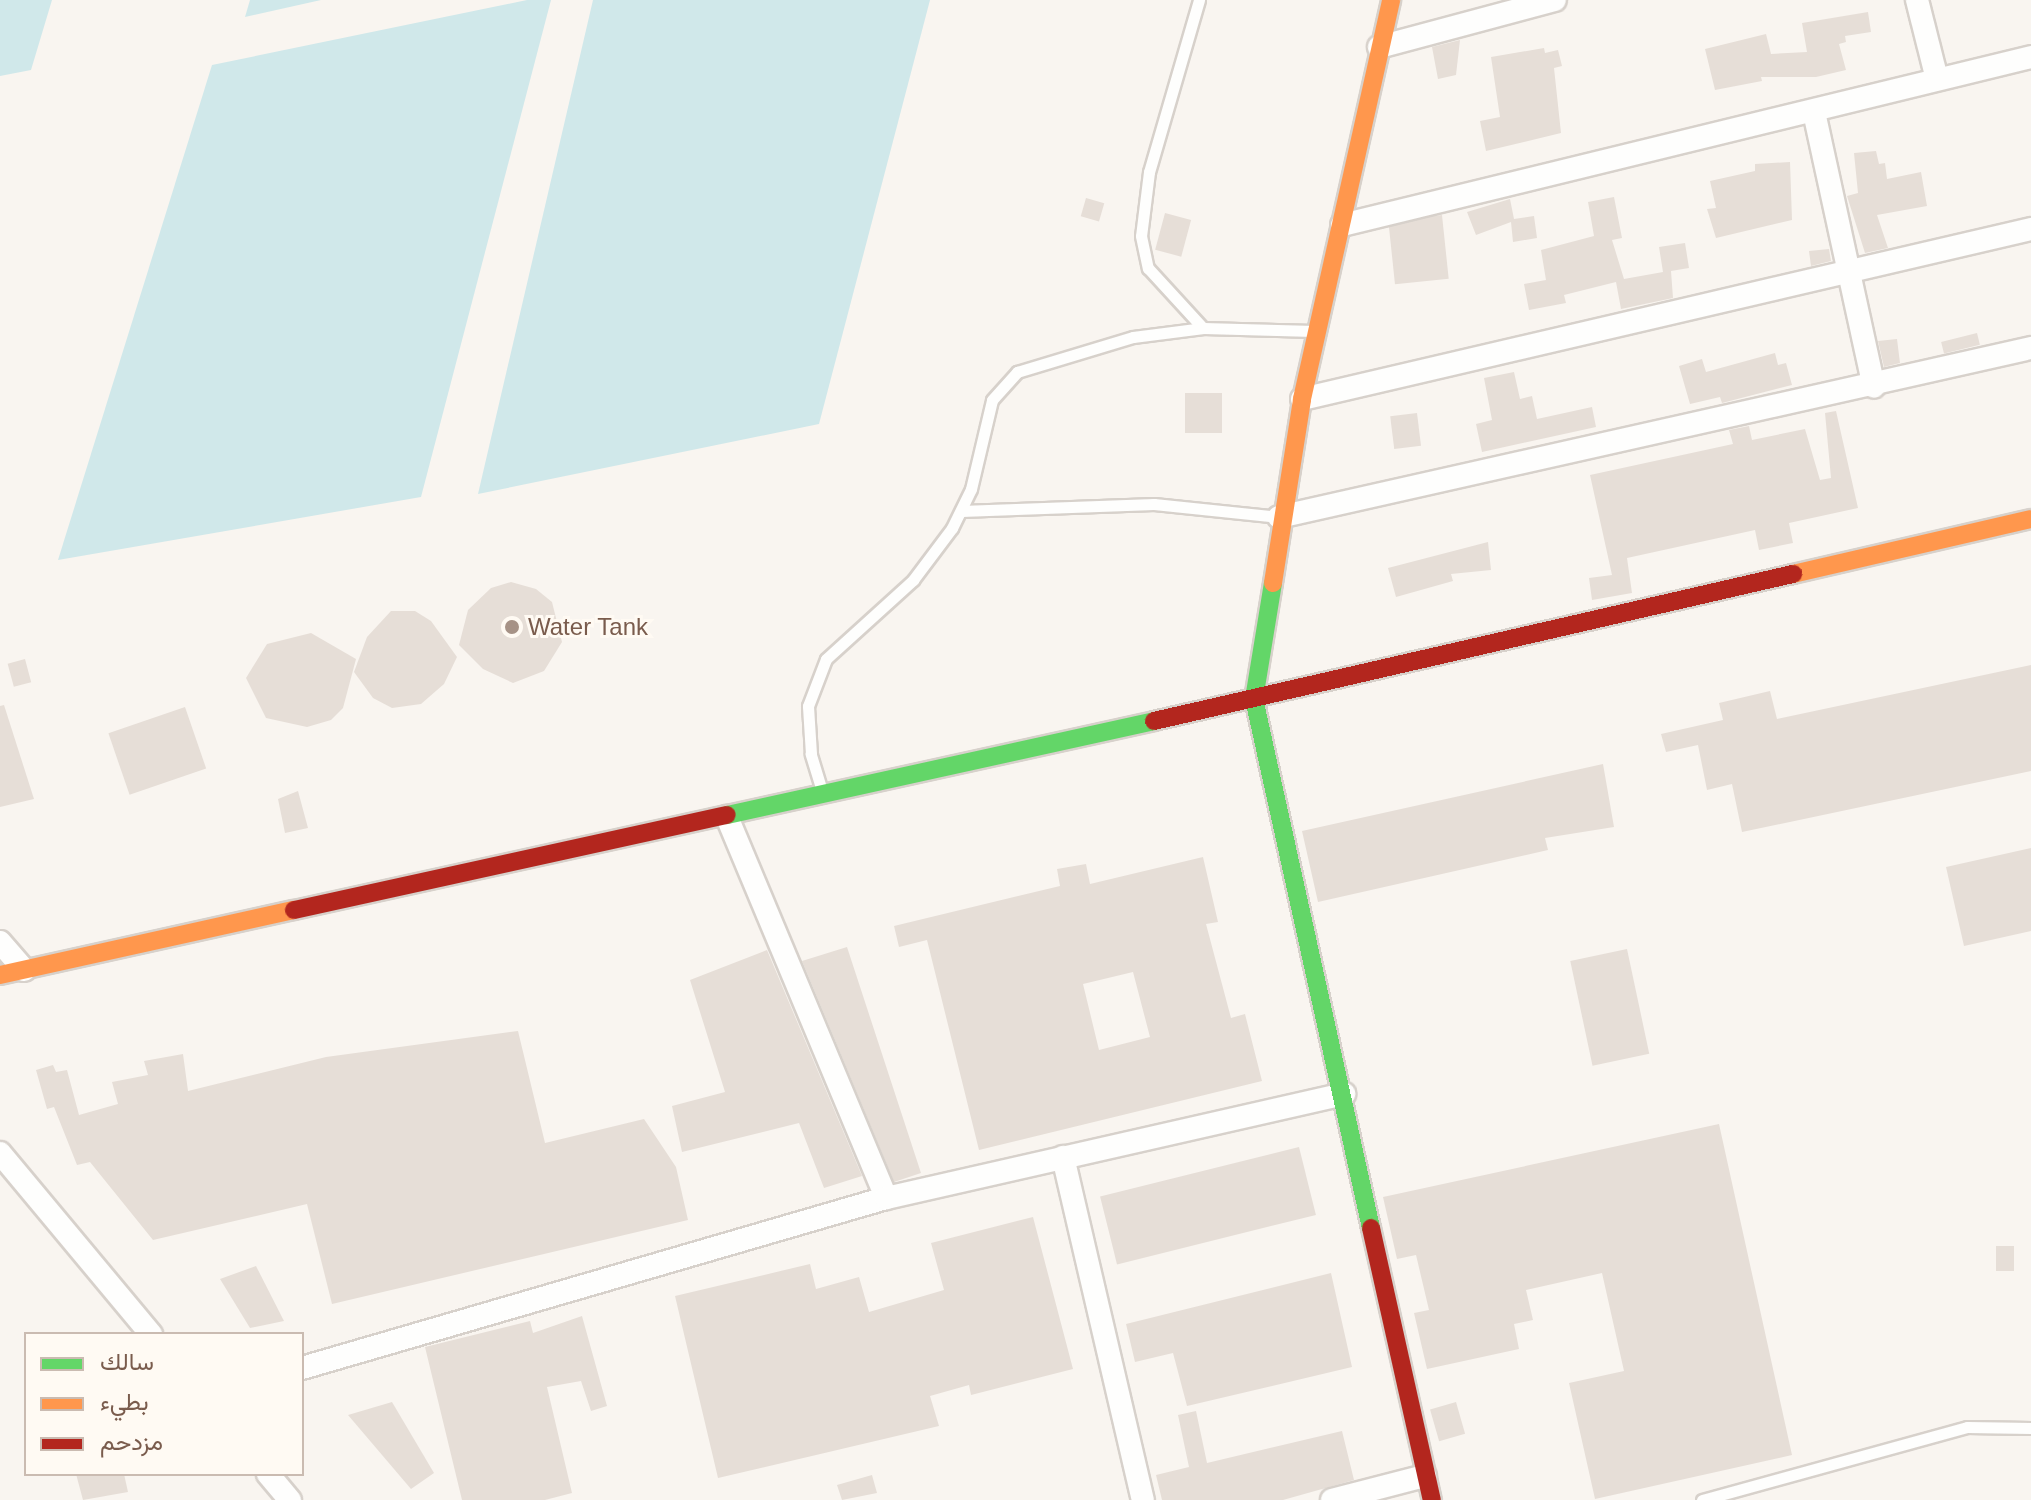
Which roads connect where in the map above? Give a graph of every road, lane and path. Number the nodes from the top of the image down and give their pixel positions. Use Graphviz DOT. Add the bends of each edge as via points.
graph roads {
  1 [pos="1199,0"];
  2 [pos="1391,0"];
  3 [pos="1555,0"];
  4 [pos="1917,0"];
  5 [pos="1379,47"];
  6 [pos="2031,57"];
  7 [pos="1937,79"];
  8 [pos="1814,112"];
  9 [pos="1342,225"];
  10 [pos="2031,229"];
  11 [pos="1850,274"];
  12 [pos="1203,328"];
  13 [pos="1318,331"];
  14 [pos="2031,348"];
  15 [pos="1874,387"];
  16 [pos="1302,399"];
  17 [pos="961,511"];
  18 [pos="1279,517"];
  19 [pos="2031,519"];
  20 [pos="1254,699"];
  21 [pos="823,795"];
  22 [pos="727,817"];
  23 [pos="0,942"];
  24 [pos="24,970"];
  25 [pos="0,975"];
  26 [pos="1344,1094"];
  27 [pos="0,1153"];
  28 [pos="1063,1157"];
  29 [pos="886,1198"];
  30 [pos="149,1332"];
  31 [pos="304,1367"];
  32 [pos="2031,1428"];
  33 [pos="270,1476"];
  34 [pos="1425,1476"];
  35 [pos="290,1500"];
  36 [pos="1143,1500"];
  37 [pos="1332,1500"];
  38 [pos="1432,1500"];
  39 [pos="1702,1500"];
  1 -- 12 [label="lane" via="1149,172 1141,236 1148,268"];
  2 -- 5 [label="street"];
  3 -- 5 [label="street"];
  4 -- 7 [label="street"];
  5 -- 9 [label="street"];
  6 -- 7 [label="street"];
  7 -- 8 [label="street"];
  8 -- 9 [label="street"];
  8 -- 11 [label="street"];
  9 -- 13 [label="street"];
  10 -- 11 [label="street"];
  11 -- 15 [label="street"];
  11 -- 16 [label="street"];
  12 -- 13 [label="lane"];
  12 -- 17 [label="lane" via="1133,337 1017,372 992,400"];
  13 -- 16 [label="street"];
  14 -- 15 [label="street"];
  15 -- 18 [label="street"];
  16 -- 18 [label="street"];
  17 -- 18 [label="lane" via="1154,504"];
  17 -- 21 [label="lane" via="913,580 826,659 808,706 811,754"];
  18 -- 20 [label="street"];
  19 -- 20 [label="street"];
  20 -- 21 [label="street"];
  20 -- 26 [label="street"];
  21 -- 22 [label="street"];
  22 -- 24 [label="street"];
  22 -- 29 [label="street"];
  23 -- 24 [label="street"];
  24 -- 25 [label="street"];
  26 -- 28 [label="street"];
  26 -- 34 [label="street"];
  27 -- 30 [label="street"];
  28 -- 29 [label="street"];
  28 -- 36 [label="street"];
  29 -- 31 [label="street"];
  32 -- 39 [label="lane" via="1967,1427"];
  33 -- 35 [label="street"];
  34 -- 37 [label="street"];
  34 -- 38 [label="street"];
}
